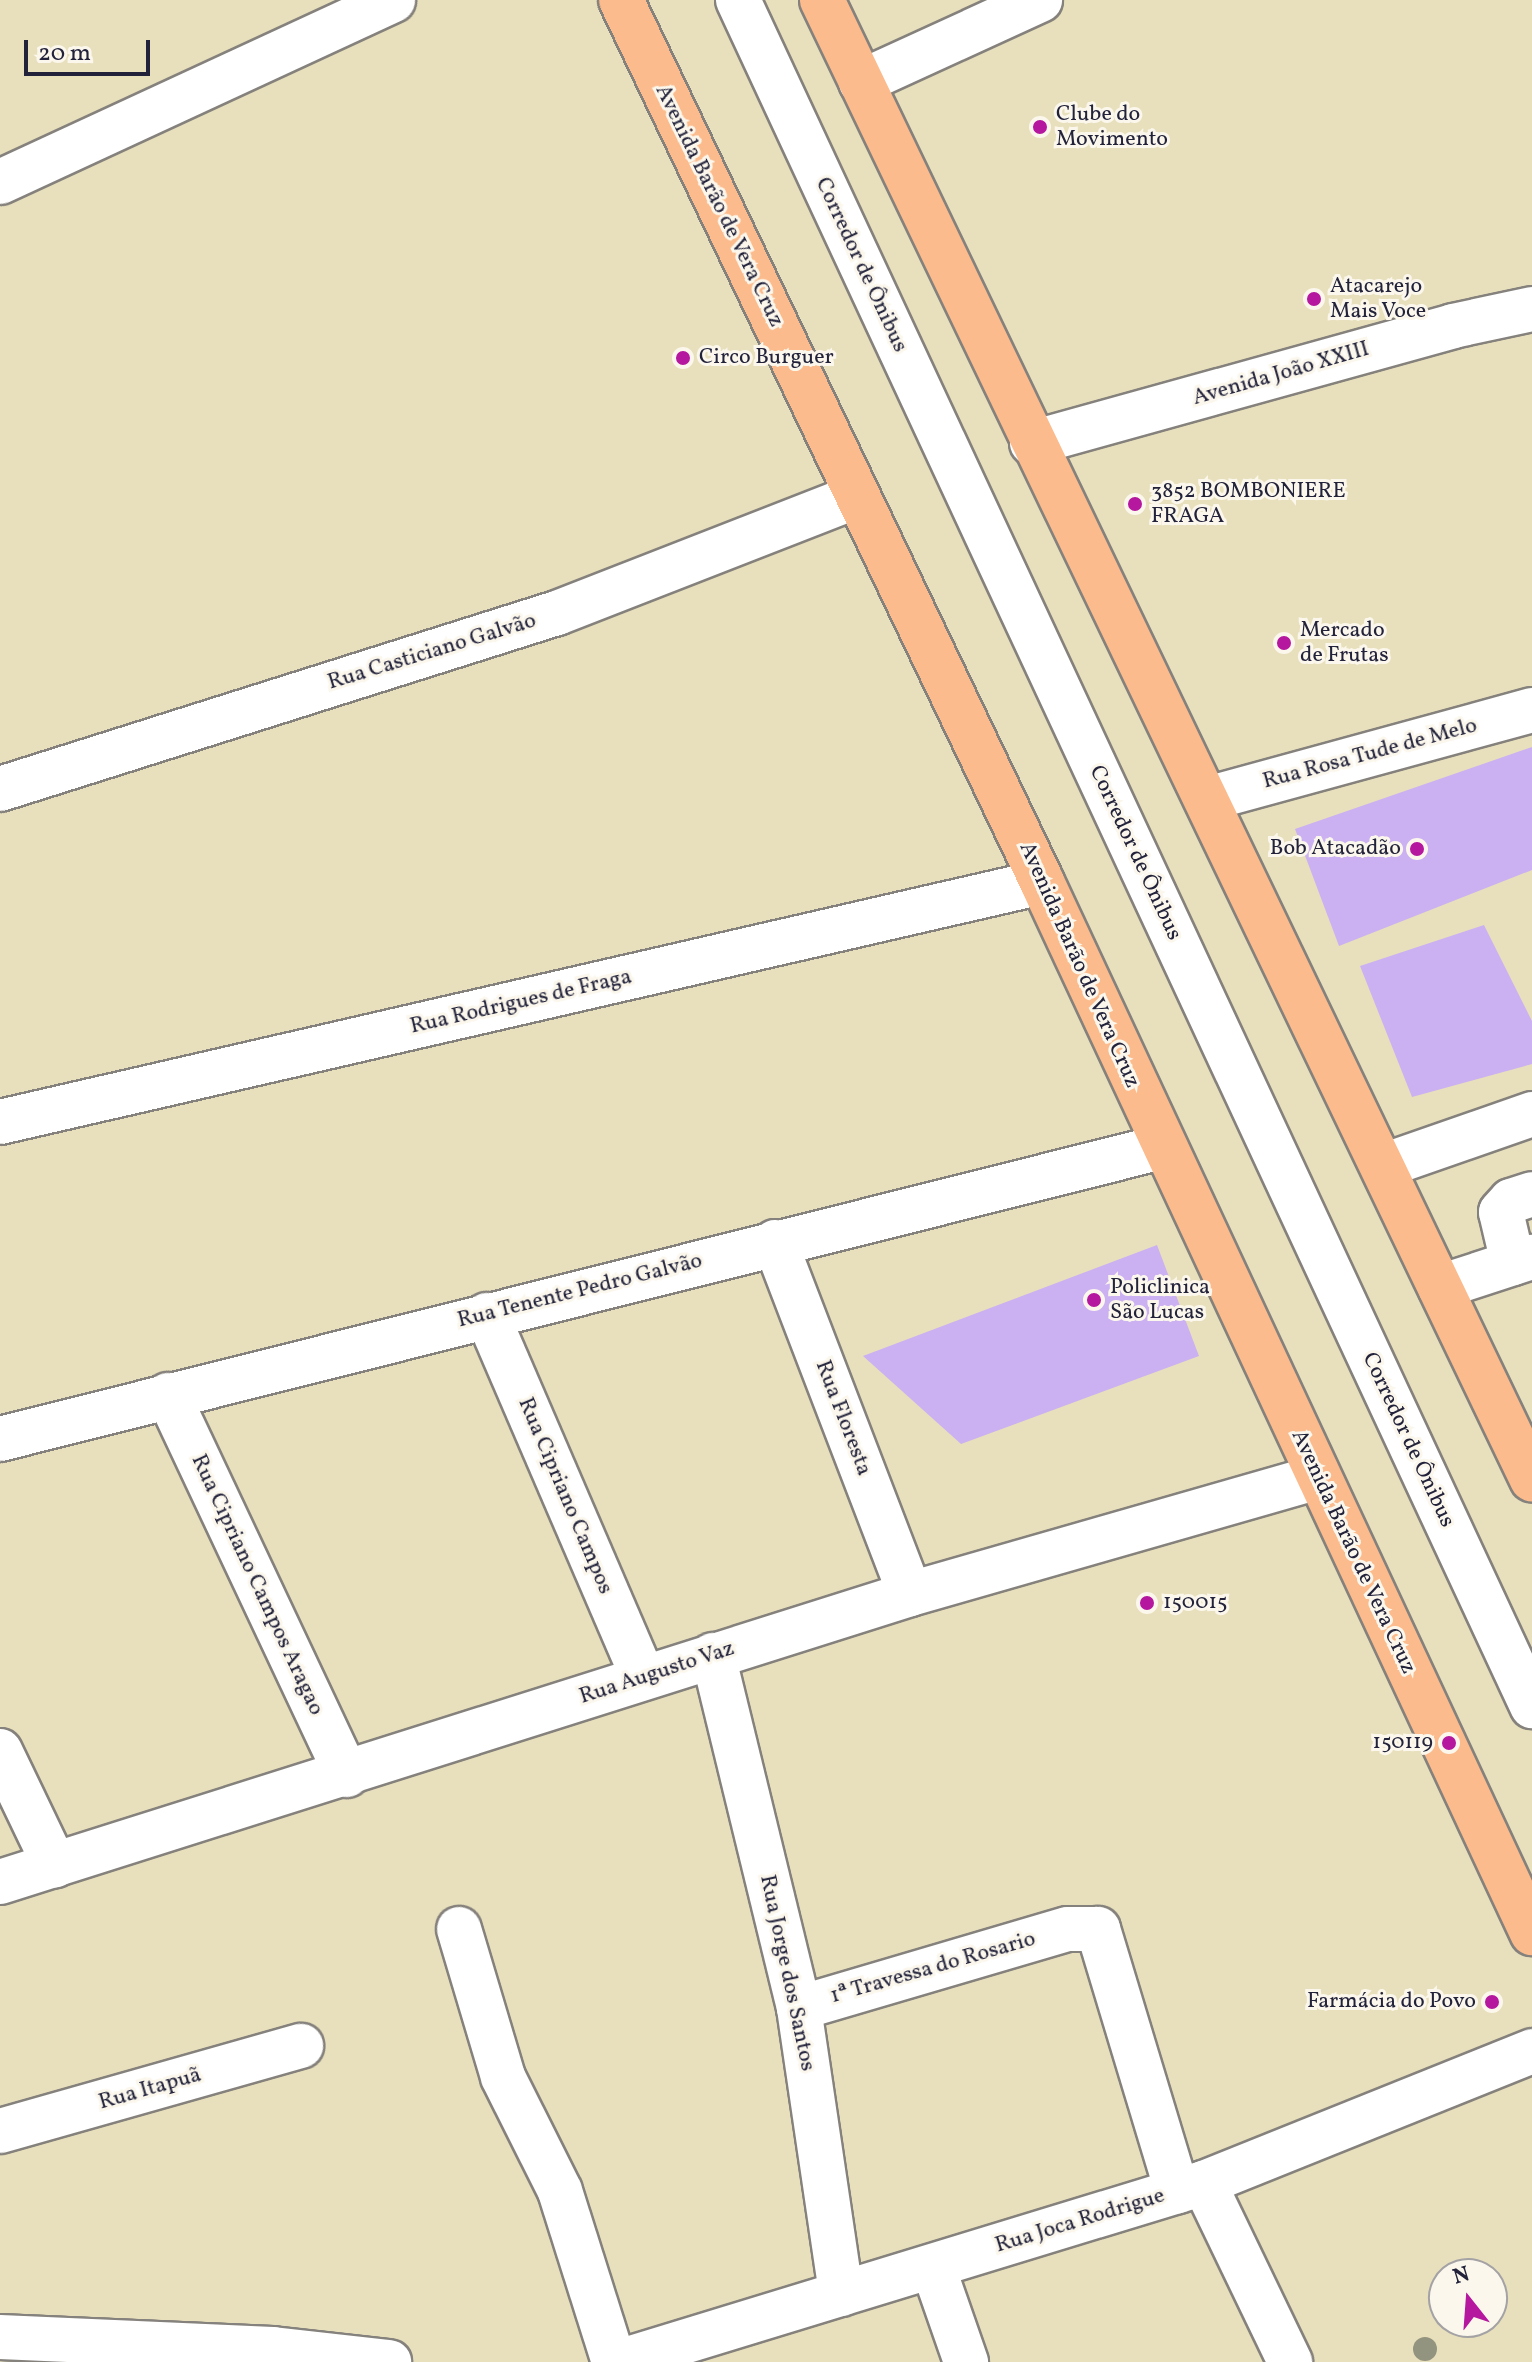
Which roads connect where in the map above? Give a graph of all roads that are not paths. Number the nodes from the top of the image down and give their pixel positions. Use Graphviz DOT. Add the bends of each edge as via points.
graph roads {
  1 [pos="393,0"];
  2 [pos="621,0"];
  3 [pos="738,0"];
  4 [pos="822,0"];
  5 [pos="1040,0"];
  6 [pos="861,82"];
  7 [pos="0,182"];
  8 [pos="1532,309"];
  9 [pos="1032,443"];
  10 [pos="857,496"];
  11 [pos="1532,710"];
  12 [pos="0,789"];
  13 [pos="1207,799"];
  14 [pos="1042,882"];
  15 [pos="1532,1114"];
  16 [pos="0,1122"];
  17 [pos="1162,1147"];
  18 [pos="1383,1166"];
  19 [pos="1532,1194"];
  20 [pos="775,1242"];
  21 [pos="1522,1260"];
  22 [pos="1440,1287"];
  23 [pos="487,1315"];
  24 [pos="168,1395"];
  25 [pos="0,1439"];
  26 [pos="1317,1477"];
  27 [pos="1532,1479"];
  28 [pos="910,1594"];
  29 [pos="713,1655"];
  30 [pos="643,1677"];
  31 [pos="1532,1706"];
  32 [pos="0,1751"];
  33 [pos="347,1775"];
  34 [pos="55,1866"];
  35 [pos="0,1882"];
  36 [pos="459,1929"];
  37 [pos="1532,1933"];
  38 [pos="799,2008"];
  39 [pos="301,2046"];
  40 [pos="1532,2051"];
  41 [pos="0,2131"];
  42 [pos="1190,2187"];
  43 [pos="933,2267"];
  44 [pos="841,2294"];
  45 [pos="0,2337"];
  46 [pos="389,2362"];
  47 [pos="616,2362"];
  48 [pos="966,2362"];
  49 [pos="1290,2362"];
  1 -- 7 [label="street"];
  2 -- 10 [label="highway, Avenida Barão de Vera Cruz"];
  3 -- 31 [label="street, Corredor de Ônibus"];
  4 -- 6 [label="highway"];
  5 -- 6 [label="street"];
  6 -- 9 [label="highway"];
  8 -- 9 [label="street, Avenida João XXIII" via="1453,326"];
  9 -- 13 [label="highway"];
  10 -- 12 [label="street, Rua Casticiano Galvão" via="557,613"];
  10 -- 14 [label="highway, Avenida Barão de Vera Cruz"];
  11 -- 13 [label="street, Rua Rosa Tude de Melo"];
  13 -- 18 [label="highway"];
  14 -- 16 [label="street, Rua Rodrigues de Fraga"];
  14 -- 17 [label="highway, Avenida Barão de Vera Cruz"];
  15 -- 18 [label="street"];
  17 -- 20 [label="street, Rua Tenente Pedro Galvão"];
  17 -- 26 [label="highway, Avenida Barão de Vera Cruz"];
  18 -- 22 [label="highway"];
  19 -- 21 [label="street" via="1511,1201 1501,1212"];
  20 -- 23 [label="street, Rua Tenente Pedro Galvão"];
  20 -- 28 [label="street, Rua Floresta"];
  21 -- 22 [label="street"];
  22 -- 27 [label="highway"];
  23 -- 24 [label="street, Rua Tenente Pedro Galvão"];
  23 -- 30 [label="street, Rua Cipriano Campos"];
  24 -- 25 [label="street, Rua Tenente Pedro Galvão"];
  24 -- 33 [label="street, Rua Cipriano Campos Aragao"];
  26 -- 28 [label="street, Rua Augusto Vaz"];
  26 -- 37 [label="highway, Avenida Barão de Vera Cruz"];
  28 -- 29 [label="street, Rua Augusto Vaz"];
  29 -- 30 [label="street, Rua Augusto Vaz"];
  29 -- 38 [label="street, Rua Jorge dos Santos"];
  30 -- 33 [label="street, Rua Augusto Vaz"];
  32 -- 34 [label="street"];
  33 -- 34 [label="street, Rua Augusto Vaz"];
  34 -- 35 [label="street, Rua Augusto Vaz"];
  36 -- 47 [label="street" via="503,2077 560,2191"];
  38 -- 42 [label="street, 1ª Travessa do Rosario" via="1090,1925 1102,1936"];
  38 -- 44 [label="street, Rua Jorge dos Santos"];
  39 -- 41 [label="street, Rua Itapuã"];
  40 -- 42 [label="street, Rua Joca Rodrigue"];
  42 -- 43 [label="street, Rua Joca Rodrigue"];
  42 -- 49 [label="street"];
  43 -- 44 [label="street, Rua Joca Rodrigue"];
  43 -- 48 [label="street"];
  44 -- 47 [label="street, Rua Joca Rodrigue"];
  45 -- 46 [label="street" via="273,2349"];
}
